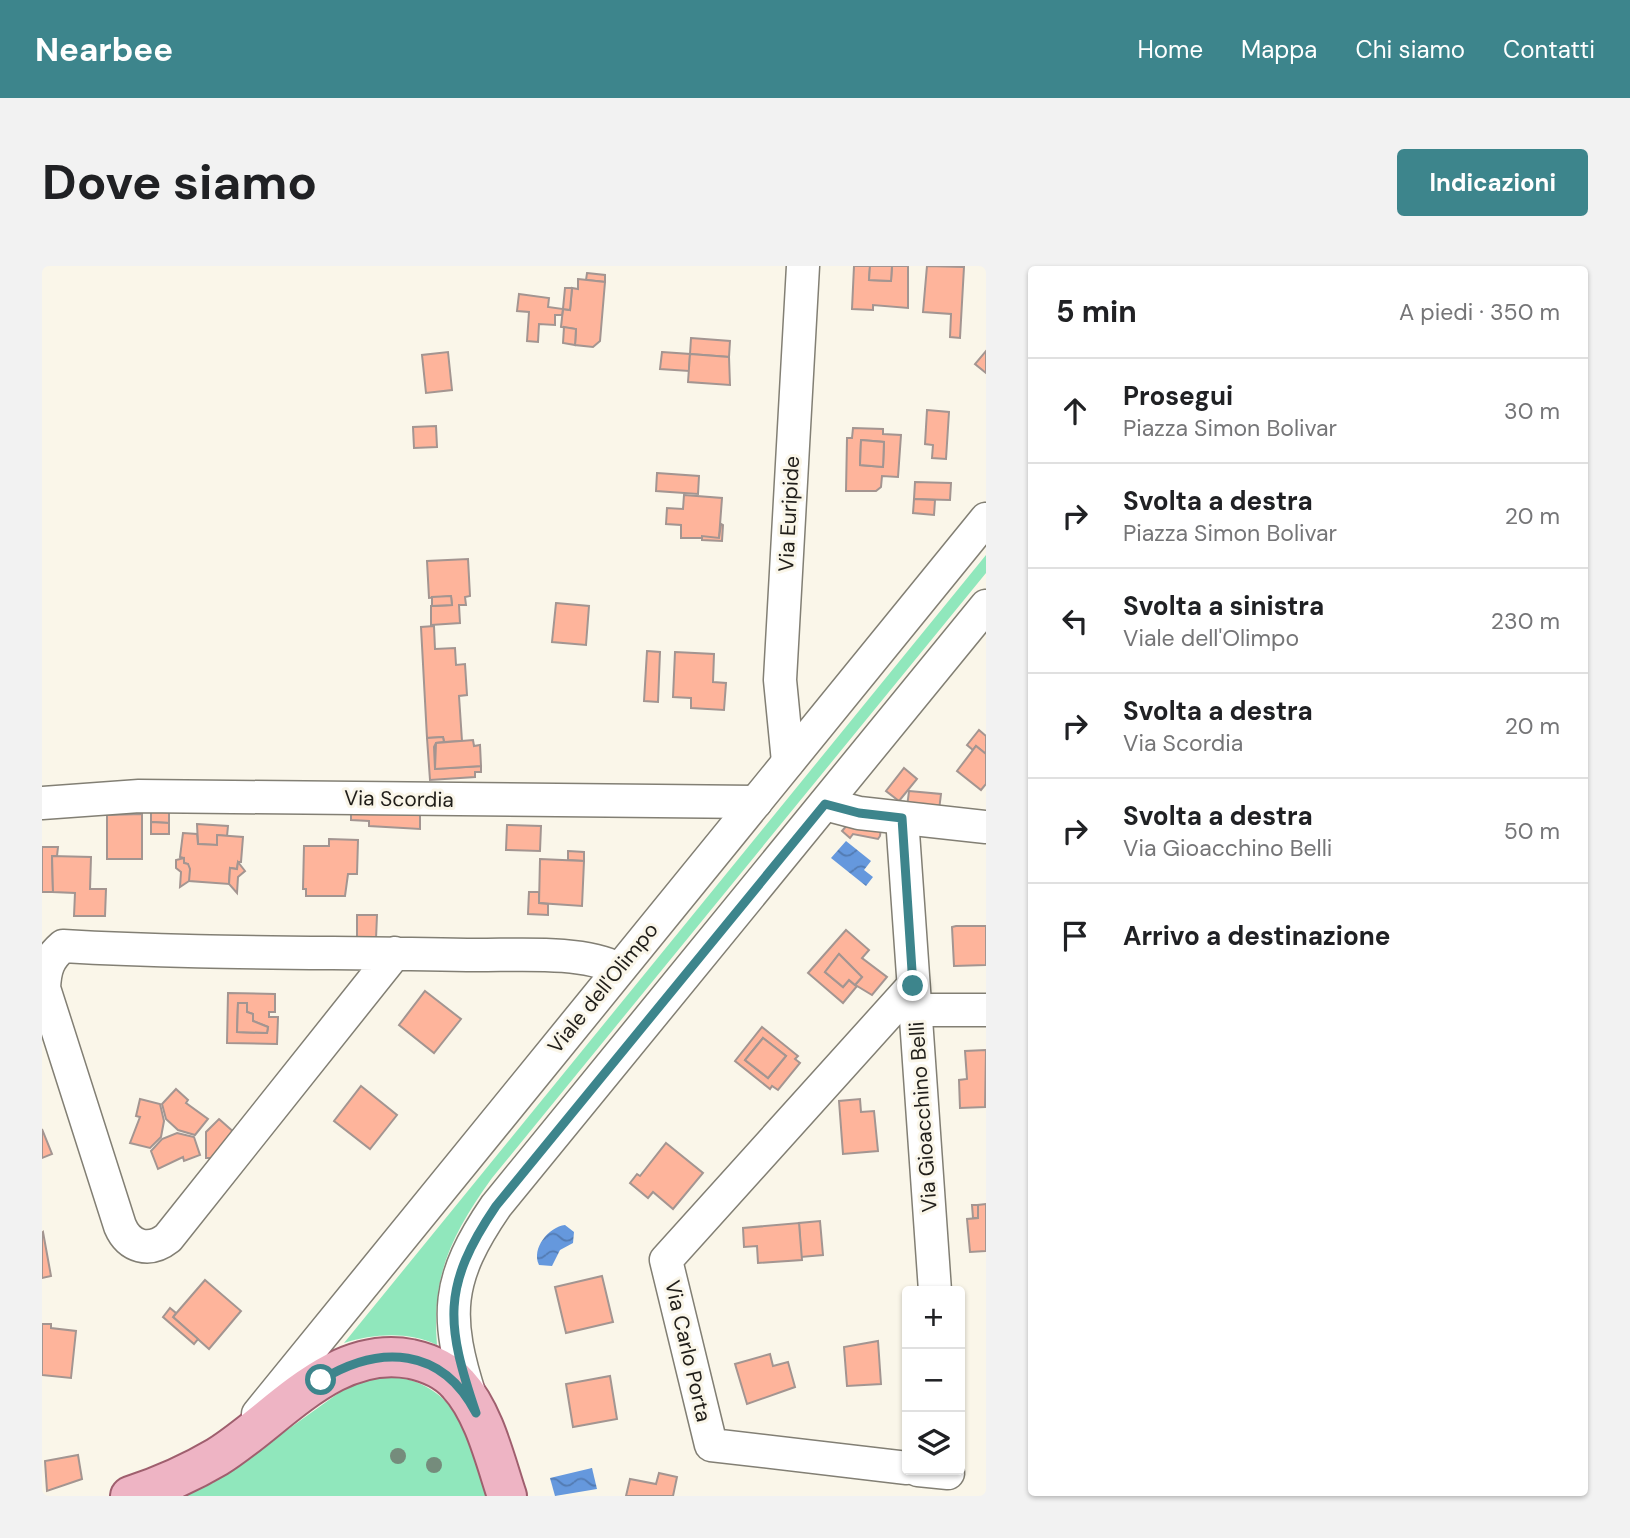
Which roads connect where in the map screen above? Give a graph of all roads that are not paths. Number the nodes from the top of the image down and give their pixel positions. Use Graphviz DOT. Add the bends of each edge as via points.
graph roads {
  1 [pos="803,266"];
  2 [pos="986,519"];
  3 [pos="986,606"];
  4 [pos="788,762"];
  5 [pos="756,802"];
  6 [pos="42,803"];
  7 [pos="825,804"];
  8 [pos="902,818"];
  9 [pos="986,827"];
  10 [pos="396,953"];
  11 [pos="619,969"];
  12 [pos="914,998"];
  13 [pos="986,1010"];
  14 [pos="935,1286"];
  15 [pos="476,1413"];
  16 [pos="219,1456"];
  17 [pos="902,1467"];
  18 [pos="130,1496"];
  19 [pos="507,1496"];
  1 -- 4 [label="street, Via Euripide" via="780,680"];
  2 -- 4 [label="street, Viale dell'Olimpo"];
  3 -- 7 [label="street"];
  4 -- 5 [label="street, Viale dell'Olimpo"];
  5 -- 6 [label="street, Via Scordia" via="139,796"];
  5 -- 11 [label="street, Viale dell'Olimpo"];
  7 -- 8 [label="street"];
  7 -- 15 [label="street" via="477,1234 457,1282 452,1322 457,1355"];
  8 -- 9 [label="street"];
  8 -- 12 [label="street, Via Gioacchino Belli"];
  10 -- 10 [label="street" via="63,946 51,956 44,988 120,1226 129,1240 153,1247 168,1238"];
  10 -- 11 [label="street" via="573,957"];
  11 -- 16 [label="street, Viale dell'Olimpo" via="253,1421"];
  12 -- 13 [label="street"];
  12 -- 14 [label="street, Via Gioacchino Belli"];
  12 -- 17 [label="street, Via Carlo Porta" via="666,1260 710,1445"];
  15 -- 16 [label="main road" via="457,1383 437,1368 401,1357 374,1358 321,1380"];
  15 -- 19 [label="main road"];
  16 -- 18 [label="main road"];
}
